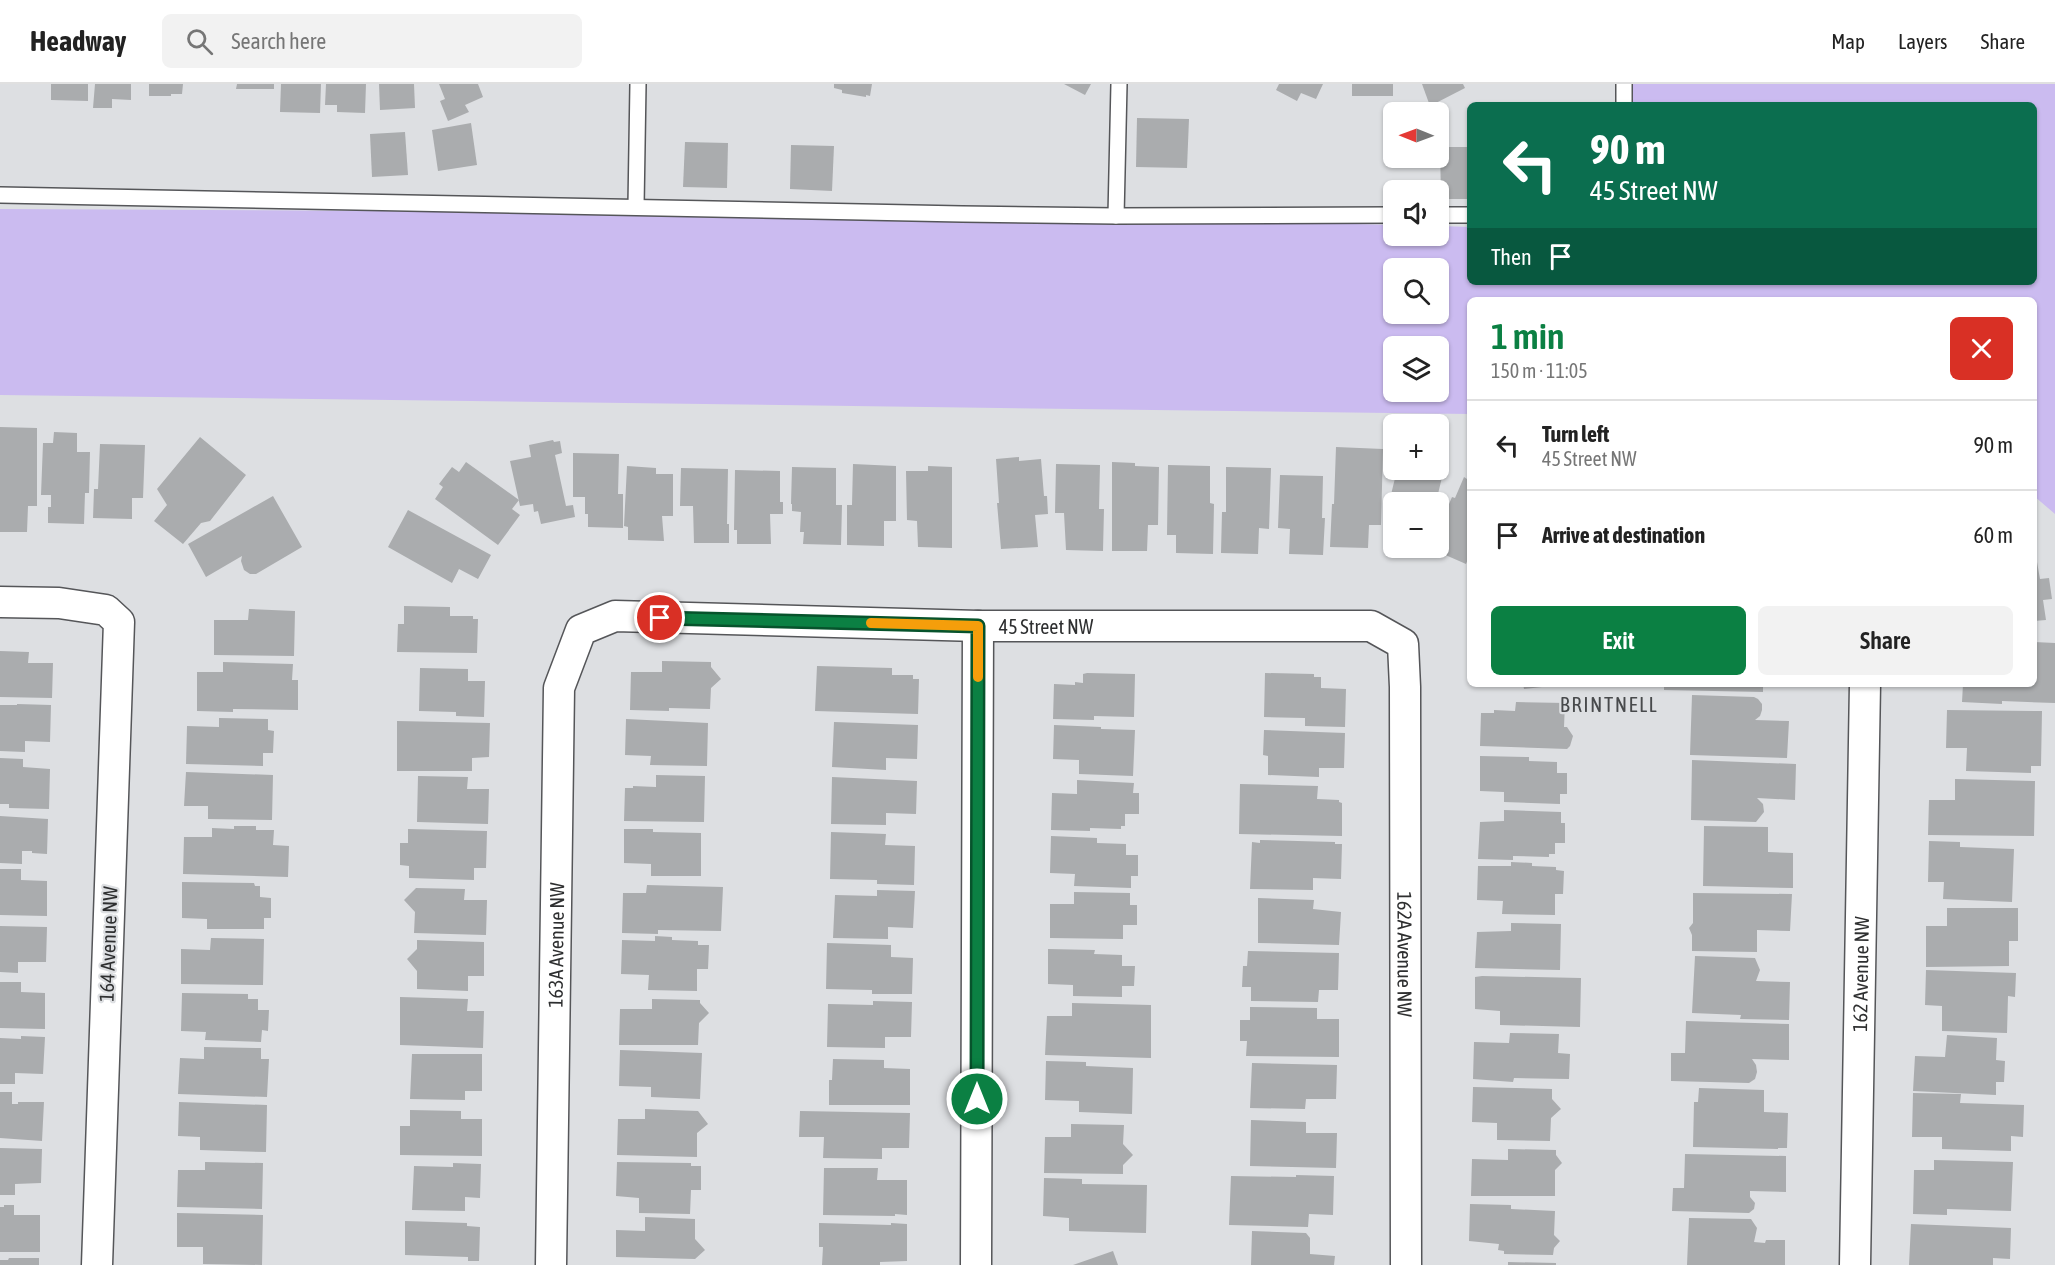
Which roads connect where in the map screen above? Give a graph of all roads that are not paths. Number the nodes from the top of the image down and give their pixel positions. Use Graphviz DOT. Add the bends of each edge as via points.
graph roads {
  1 [pos="638,84"];
  2 [pos="1119,84"];
  3 [pos="1624,84"];
  4 [pos="1624,102"];
  5 [pos="0,195"];
  6 [pos="636,206"];
  7 [pos="1383,215"];
  8 [pos="1449,215"];
  9 [pos="1467,215"];
  10 [pos="1116,216"];
  11 [pos="0,602"];
  12 [pos="978,626"];
  13 [pos="581,630"];
  14 [pos="1402,644"];
  15 [pos="1865,687"];
  16 [pos="97,1265"];
  17 [pos="551,1265"];
  18 [pos="976,1265"];
  19 [pos="1406,1265"];
  20 [pos="1855,1265"];
  1 -- 6 [label="lane"];
  2 -- 10 [label="lane"];
  3 -- 4 [label="lane"];
  5 -- 6 [label="lane"];
  6 -- 10 [label="lane"];
  7 -- 10 [label="lane"];
  8 -- 9 [label="lane"];
  11 -- 16 [label="street, 164 Avenue NW" via="59,603 106,610 119,622"];
  12 -- 13 [label="street, 45 Street NW" via="615,616"];
  12 -- 14 [label="street, 45 Street NW" via="1371,626"];
  12 -- 18 [label="street"];
  13 -- 17 [label="street, 163A Avenue NW" via="559,688"];
  14 -- 19 [label="street, 162A Avenue NW"];
  15 -- 20 [label="street, 162 Avenue NW"];
}
